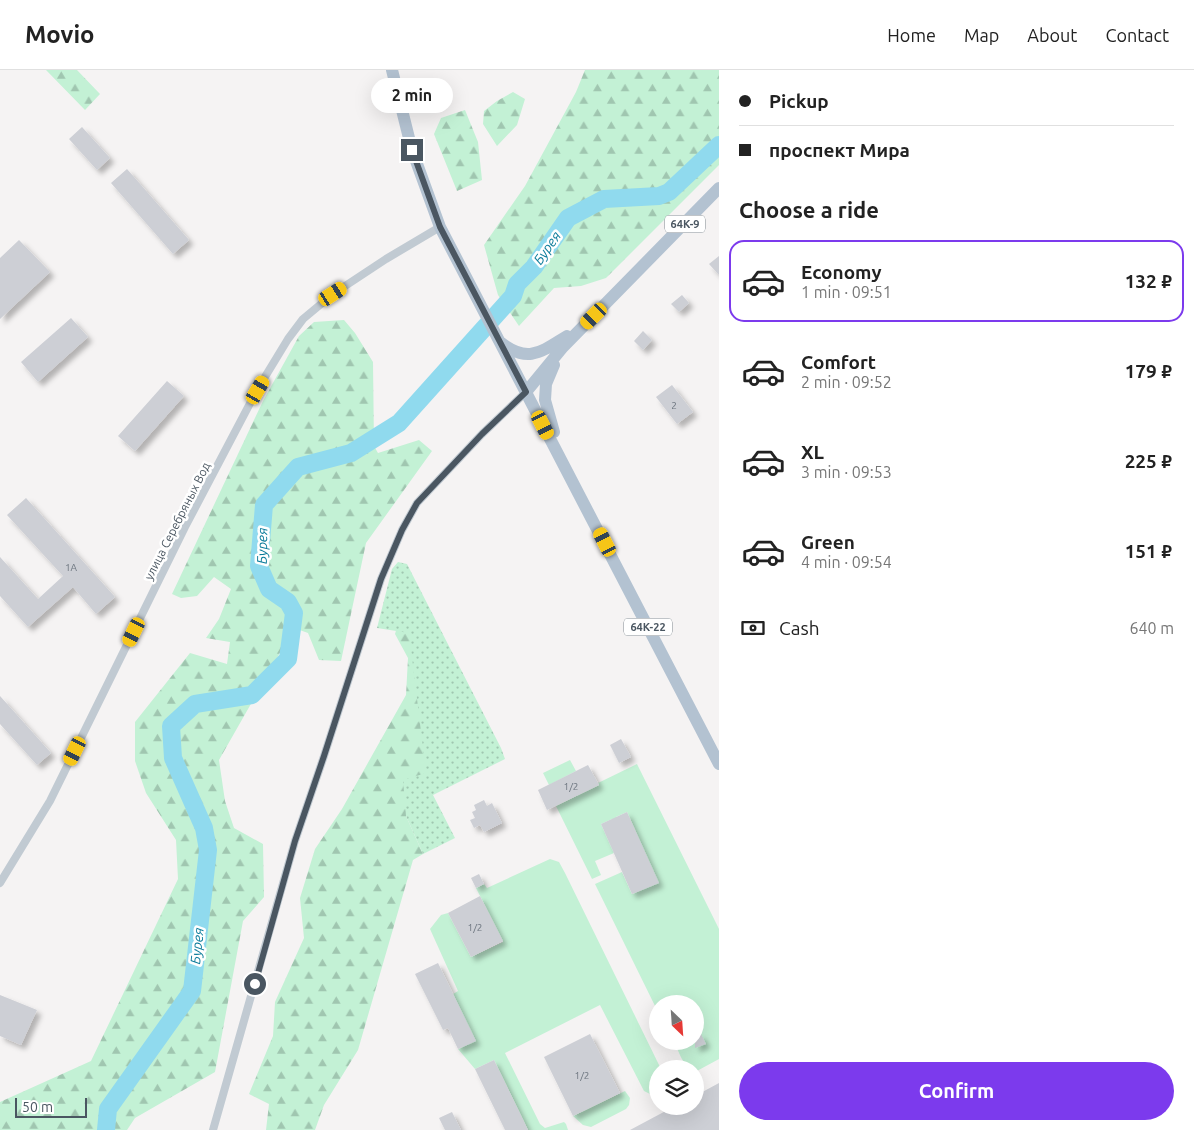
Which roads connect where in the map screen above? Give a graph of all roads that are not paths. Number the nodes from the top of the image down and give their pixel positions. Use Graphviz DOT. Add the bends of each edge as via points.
graph roads {
  1 [pos="392,70"];
  2 [pos="719,188"];
  3 [pos="440,227"];
  4 [pos="582,328"];
  5 [pos="496,337"];
  6 [pos="560,351"];
  7 [pos="526,392"];
  8 [pos="568,472"];
  9 [pos="719,764"];
  10 [pos="0,883"];
  11 [pos="213,1130"];
  1 -- 3 [label="main road" via="412,150"];
  2 -- 4 [label="main road, 64К-9"];
  3 -- 5 [label="main road"];
  3 -- 10 [label="street, улица Серебряных Вод" via="333,294 303,320 288,339 185,527 50,801"];
  4 -- 5 [label="main road" via="544,350 526,355 512,351"];
  4 -- 6 [label="main road, 64К-9"];
  5 -- 7 [label="main road"];
  6 -- 7 [label="main road, 64К-9"];
  6 -- 8 [label="main road" via="546,384 545,400"];
  7 -- 8 [label="main road, 64К-22"];
  7 -- 11 [label="street" via="417,503 381,579 295,841"];
  8 -- 9 [label="main road, 64К-22"];
}
